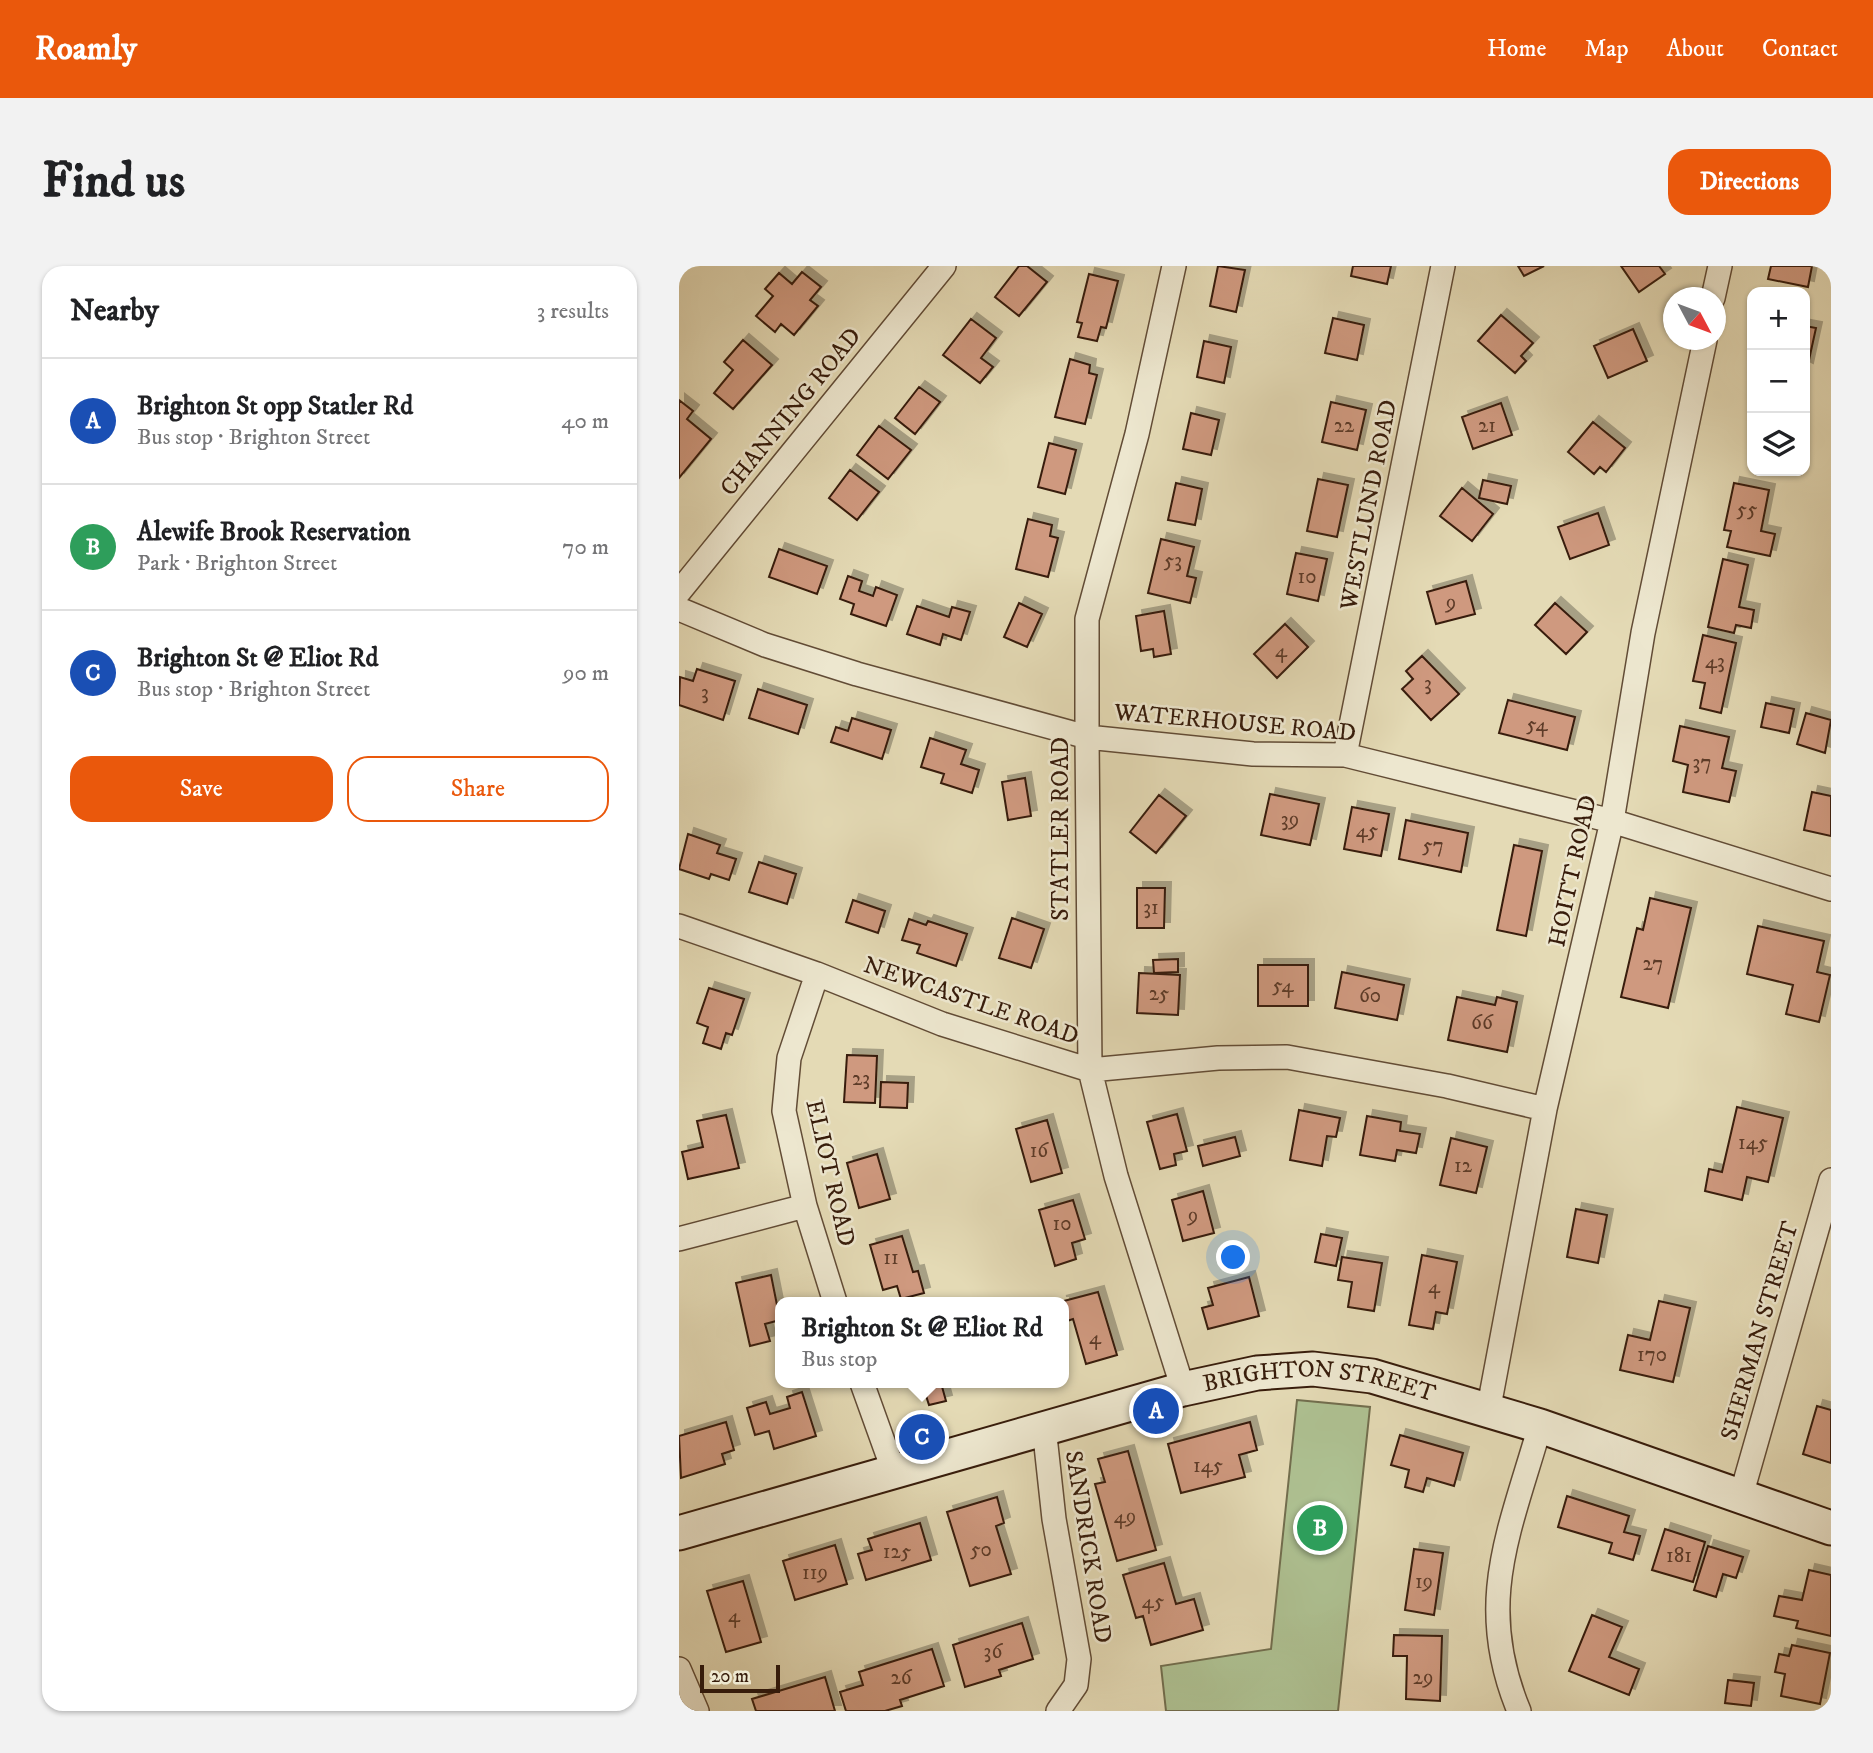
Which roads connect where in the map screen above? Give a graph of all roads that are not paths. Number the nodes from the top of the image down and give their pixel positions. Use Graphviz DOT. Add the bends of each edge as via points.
graph roads {
  1 [pos="944,266"];
  2 [pos="1174,266"];
  3 [pos="1443,266"];
  4 [pos="1720,266"];
  5 [pos="1715,287"];
  6 [pos="1703,350"];
  7 [pos="679,592"];
  8 [pos="679,609"];
  9 [pos="1087,737"];
  10 [pos="1345,755"];
  11 [pos="1612,821"];
  12 [pos="1831,890"];
  13 [pos="679,926"];
  14 [pos="817,974"];
  15 [pos="1090,1069"];
  16 [pos="1545,1109"];
  17 [pos="1831,1180"];
  18 [pos="805,1206"];
  19 [pos="679,1239"];
  20 [pos="833,1297"];
  21 [pos="864,1388"];
  22 [pos="1182,1389"];
  23 [pos="1488,1412"];
  24 [pos="1540,1426"];
  25 [pos="1044,1427"];
  26 [pos="894,1472"];
  27 [pos="1741,1496"];
  28 [pos="1831,1528"];
  29 [pos="679,1533"];
  30 [pos="679,1669"];
  31 [pos="697,1711"];
  32 [pos="1058,1711"];
  33 [pos="1519,1711"];
  1 -- 7 [label="street, CHANNING ROAD"];
  2 -- 9 [label="street, STATLER ROAD" via="1137,434 1087,620"];
  3 -- 10 [label="street, WESTLUND ROAD"];
  4 -- 5 [label="street"];
  6 -- 11 [label="street, HOITT ROAD" via="1643,633"];
  8 -- 9 [label="street, WATERHOUSE ROAD" via="765,645 856,674"];
  9 -- 10 [label="street, WATERHOUSE ROAD" via="1253,754"];
  9 -- 15 [label="street, STATLER ROAD"];
  10 -- 11 [label="street, WATERHOUSE ROAD"];
  11 -- 12 [label="street, WATERHOUSE ROAD"];
  11 -- 16 [label="street, HOITT ROAD"];
  13 -- 14 [label="street, NEWCASTLE ROAD"];
  14 -- 15 [label="street, NEWCASTLE ROAD" via="942,1024"];
  14 -- 18 [label="street, ELIOT ROAD" via="789,1058 784,1111"];
  15 -- 16 [label="street, NEWCASTLE ROAD" via="1287,1057"];
  15 -- 22 [label="street, STATLER ROAD" via="1116,1176"];
  16 -- 23 [label="street, HOITT ROAD"];
  17 -- 27 [label="street, SHERMAN STREET"];
  18 -- 19 [label="street"];
  18 -- 20 [label="street, ELIOT ROAD"];
  21 -- 26 [label="street"];
  22 -- 23 [label="main road, BRIGHTON STREET" via="1257,1373 1313,1369 1372,1376"];
  22 -- 25 [label="main road, BRIGHTON STREET"];
  23 -- 24 [label="main road, BRIGHTON STREET"];
  24 -- 27 [label="main road, BRIGHTON STREET"];
  24 -- 33 [label="street" via="1499,1580 1496,1613 1501,1659"];
  25 -- 26 [label="main road, BRIGHTON STREET"];
  25 -- 32 [label="street, SANDRICK ROAD" via="1054,1520 1079,1659 1076,1685"];
  26 -- 29 [label="main road, BRIGHTON STREET"];
  27 -- 28 [label="main road, BRIGHTON STREET"];
  30 -- 31 [label="street"];
}
